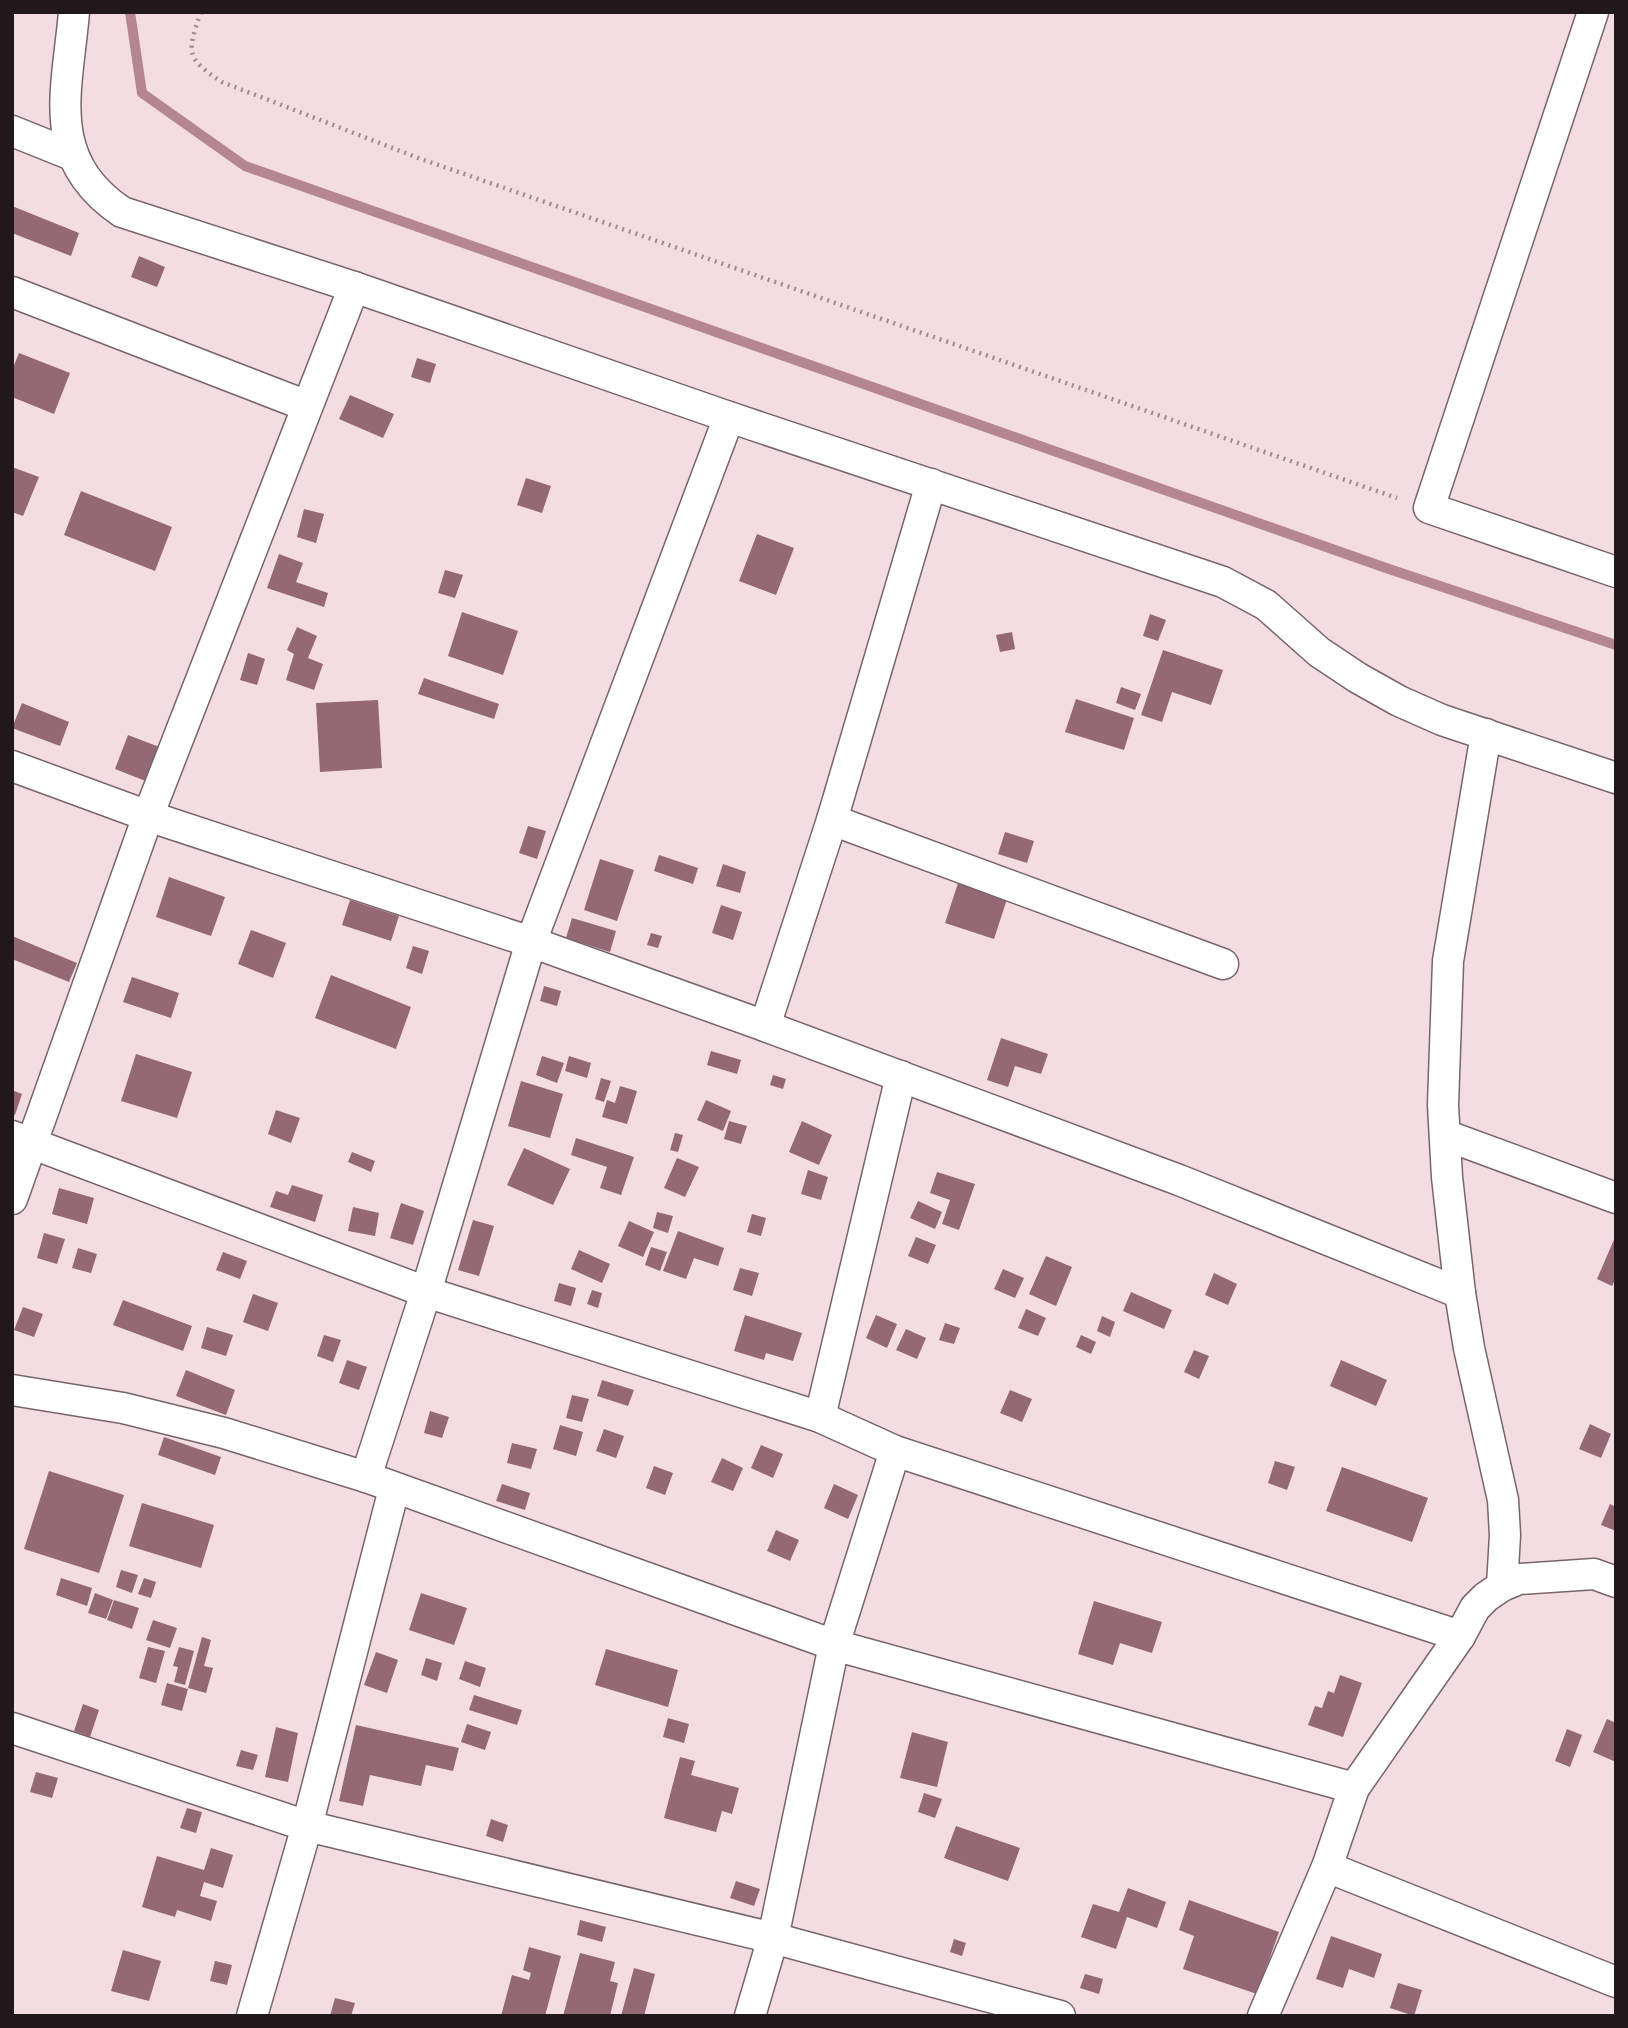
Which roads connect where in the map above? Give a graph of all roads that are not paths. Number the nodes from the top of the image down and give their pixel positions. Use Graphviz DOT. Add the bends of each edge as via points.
graph roads {
  1 [pos="74,12"];
  2 [pos="1593,12"];
  3 [pos="12,131"];
  4 [pos="72,155"];
  5 [pos="354,287"];
  6 [pos="12,292"];
  7 [pos="307,406"];
  8 [pos="729,417"];
  9 [pos="931,484"];
  10 [pos="1616,572"];
  11 [pos="1486,734"];
  12 [pos="12,766"];
  13 [pos="1616,778"];
  14 [pos="148,816"];
  15 [pos="832,820"];
  16 [pos="531,942"];
  17 [pos="1223,964"];
  18 [pos="765,1026"];
  19 [pos="901,1076"];
  20 [pos="1445,1135"];
  21 [pos="22,1139"];
  22 [pos="1616,1198"];
  23 [pos="12,1199"];
  24 [pos="426,1292"];
  25 [pos="1460,1293"];
  26 [pos="12,1390"];
  27 [pos="820,1417"];
  28 [pos="895,1451"];
  29 [pos="366,1477"];
  30 [pos="394,1489"];
  31 [pos="1616,1582"];
  32 [pos="1502,1586"];
  33 [pos="1460,1636"];
  34 [pos="834,1644"];
  35 [pos="12,1728"];
  36 [pos="1354,1788"];
  37 [pos="307,1826"];
  38 [pos="1327,1867"];
  39 [pos="773,1938"];
  40 [pos="1616,1982"];
  41 [pos="251,2016"];
  42 [pos="750,2016"];
  43 [pos="1060,2016"];
  44 [pos="1263,2016"];
  1 -- 4 [label="street" via="64,116"];
  2 -- 10 [label="street" via="1429,508"];
  3 -- 4 [label="street"];
  4 -- 5 [label="street" via="92,188 122,212"];
  5 -- 7 [label="street"];
  5 -- 8 [label="street"];
  6 -- 7 [label="street"];
  7 -- 14 [label="street"];
  8 -- 9 [label="street"];
  8 -- 16 [label="street"];
  9 -- 11 [label="street" via="1223,582 1266,606 1319,652 1358,678 1420,711"];
  9 -- 15 [label="street"];
  11 -- 13 [label="street"];
  11 -- 20 [label="street" via="1448,961"];
  12 -- 14 [label="street"];
  14 -- 16 [label="street"];
  14 -- 21 [label="street"];
  15 -- 17 [label="street"];
  15 -- 18 [label="street"];
  16 -- 18 [label="street"];
  16 -- 24 [label="street"];
  18 -- 19 [label="street"];
  19 -- 25 [label="street" via="1180,1180"];
  19 -- 27 [label="street"];
  20 -- 22 [label="street"];
  20 -- 25 [label="street"];
  21 -- 23 [label="street"];
  21 -- 24 [label="street"];
  24 -- 27 [label="street"];
  24 -- 29 [label="street"];
  25 -- 32 [label="street" via="1503,1500"];
  26 -- 29 [label="street" via="123,1408 224,1433"];
  27 -- 28 [label="street"];
  28 -- 33 [label="street"];
  28 -- 34 [label="street"];
  29 -- 30 [label="street"];
  30 -- 34 [label="street"];
  30 -- 37 [label="street"];
  31 -- 32 [label="street" via="1594,1574 1519,1579"];
  32 -- 33 [label="street" via="1475,1608"];
  33 -- 36 [label="street"];
  34 -- 36 [label="street"];
  34 -- 39 [label="street"];
  35 -- 37 [label="street"];
  36 -- 38 [label="street"];
  37 -- 39 [label="street"];
  37 -- 41 [label="street"];
  38 -- 40 [label="street"];
  38 -- 44 [label="street"];
  39 -- 42 [label="street"];
  39 -- 43 [label="street"];
}
